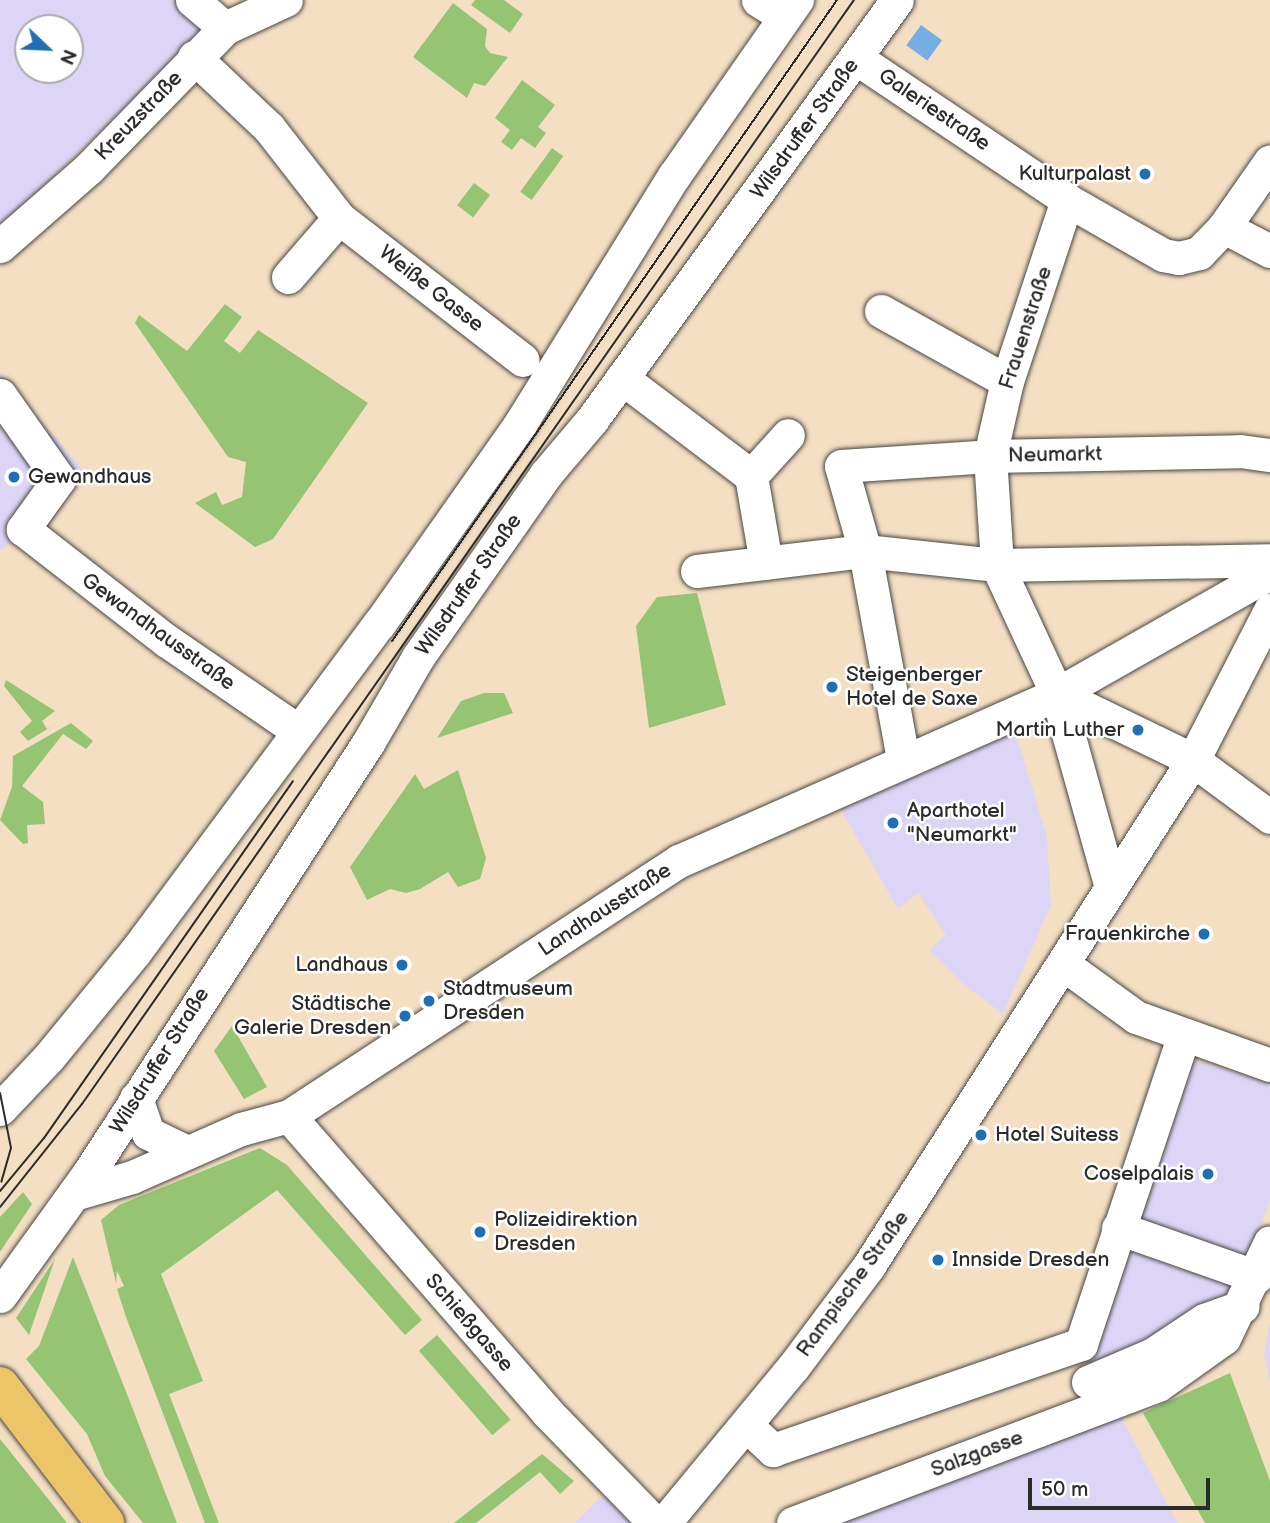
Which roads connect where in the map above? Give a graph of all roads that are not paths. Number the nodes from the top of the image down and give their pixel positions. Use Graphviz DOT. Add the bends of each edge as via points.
graph roads {
  1 [pos="192,0"];
  2 [pos="286,0"];
  3 [pos="897,0"];
  4 [pos="775,2"];
  5 [pos="225,28"];
  6 [pos="194,57"];
  7 [pos="856,58"];
  8 [pos="1270,161"];
  9 [pos="1067,200"];
  10 [pos="339,218"];
  11 [pos="1224,227"];
  12 [pos="0,246"];
  13 [pos="1270,251"];
  14 [pos="288,277"];
  15 [pos="881,311"];
  16 [pos="523,360"];
  17 [pos="622,378"];
  18 [pos="1007,381"];
  19 [pos="6,403"];
  20 [pos="788,435"];
  21 [pos="1270,455"];
  22 [pos="990,457"];
  23 [pos="751,477"];
  24 [pos="11,536"];
  25 [pos="856,553"];
  26 [pos="1270,559"];
  27 [pos="766,563"];
  28 [pos="997,565"];
  29 [pos="697,570"];
  30 [pos="1270,573"];
  31 [pos="1264,624"];
  32 [pos="1057,694"];
  33 [pos="297,730"];
  34 [pos="1193,760"];
  35 [pos="896,762"];
  36 [pos="1270,817"];
  37 [pos="1111,888"];
  38 [pos="1063,964"];
  39 [pos="1184,1035"];
  40 [pos="1270,1065"];
  41 [pos="136,1098"];
  42 [pos="0,1109"];
  43 [pos="289,1116"];
  44 [pos="187,1152"];
  45 [pos="74,1194"];
  46 [pos="1118,1228"];
  47 [pos="1270,1242"];
  48 [pos="1250,1292"];
  49 [pos="0,1296"];
  50 [pos="1073,1347"];
  51 [pos="0,1386"];
  52 [pos="1093,1395"];
  53 [pos="746,1424"];
  54 [pos="105,1523"];
  55 [pos="656,1523"];
  56 [pos="664,1523"];
  57 [pos="793,1523"];
  1 -- 5 [label="street"];
  2 -- 5 [label="street, Kreuzstraße"];
  3 -- 7 [label="street, Wilsdruffer Straße"];
  4 -- 33 [label="street" via="674,176 520,424 379,624"];
  5 -- 6 [label="street, Kreuzstraße"];
  6 -- 10 [label="street, Weiße Gasse" via="269,128"];
  6 -- 12 [label="street, Kreuzstraße" via="89,168"];
  7 -- 9 [label="street, Galeriestraße"];
  7 -- 17 [label="street, Wilsdruffer Straße"];
  8 -- 11 [label="street, Galeriestraße"];
  9 -- 11 [label="street, Galeriestraße" via="1163,254 1179,258 1199,253"];
  9 -- 18 [label="street, Frauenstraße"];
  10 -- 14 [label="street"];
  10 -- 16 [label="street, Weiße Gasse"];
  11 -- 13 [label="street"];
  15 -- 18 [label="street"];
  17 -- 23 [label="street"];
  17 -- 41 [label="street, Wilsdruffer Straße" via="547,474 418,657 368,743"];
  18 -- 22 [label="street, Frauenstraße"];
  19 -- 24 [label="street, Gewandhausstraße" via="59,479"];
  20 -- 23 [label="street"];
  21 -- 22 [label="street, Neumarkt" via="1240,451"];
  22 -- 25 [label="street, Neumarkt" via="841,466"];
  22 -- 28 [label="street, Frauenstraße"];
  23 -- 27 [label="street"];
  24 -- 33 [label="street, Gewandhausstraße"];
  25 -- 27 [label="street"];
  25 -- 28 [label="street"];
  25 -- 35 [label="street"];
  26 -- 28 [label="street"];
  27 -- 29 [label="street"];
  28 -- 32 [label="street"];
  30 -- 32 [label="street, Landhausstraße"];
  31 -- 34 [label="street, Rampische Straße"];
  32 -- 34 [label="street"];
  32 -- 35 [label="street, Landhausstraße"];
  32 -- 37 [label="street"];
  33 -- 42 [label="street" via="135,952"];
  34 -- 36 [label="street"];
  34 -- 37 [label="street, Rampische Straße"];
  35 -- 43 [label="street, Landhausstraße" via="679,861"];
  37 -- 38 [label="street, Rampische Straße"];
  38 -- 39 [label="street" via="1136,1017"];
  38 -- 53 [label="street, Rampische Straße" via="868,1268"];
  39 -- 40 [label="street"];
  39 -- 46 [label="street"];
  41 -- 44 [label="street" via="148,1133"];
  41 -- 45 [label="street, Wilsdruffer Straße"];
  43 -- 44 [label="street, Landhausstraße" via="241,1129"];
  43 -- 55 [label="street, Schießgasse" via="547,1412"];
  44 -- 45 [label="street, Landhausstraße" via="132,1177"];
  45 -- 49 [label="street, Wilsdruffer Straße"];
  46 -- 48 [label="street"];
  46 -- 50 [label="street" via="1081,1344"];
  47 -- 48 [label="street, Salzgasse"];
  48 -- 52 [label="street, Salzgasse" via="1224,1338 1190,1366 1158,1385"];
  50 -- 52 [label="street"];
  50 -- 53 [label="street" via="773,1450"];
  51 -- 54 [label="main road"];
  52 -- 57 [label="street, Salzgasse"];
  53 -- 56 [label="street, Rampische Straße"];
}
